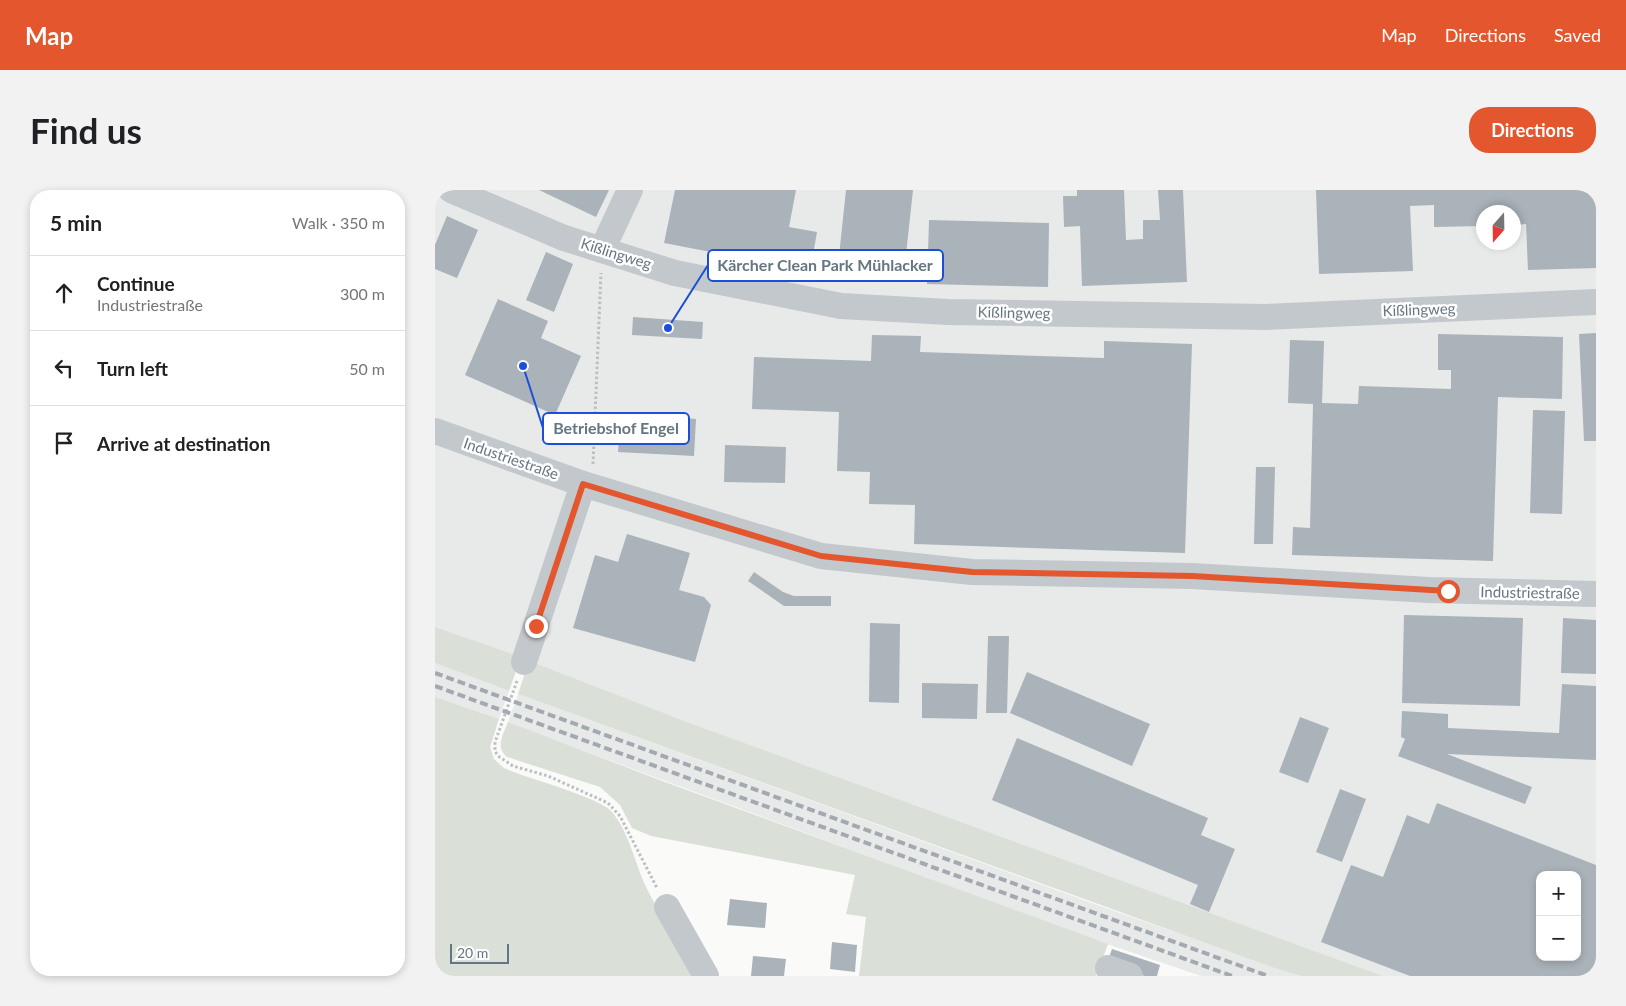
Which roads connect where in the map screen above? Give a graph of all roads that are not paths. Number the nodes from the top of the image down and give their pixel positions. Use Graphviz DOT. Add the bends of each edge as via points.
graph roads {
  1 [pos="451,190"];
  2 [pos="630,190"];
  3 [pos="602,250"];
  4 [pos="1596,302"];
  5 [pos="435,431"];
  6 [pos="587,484"];
  7 [pos="1596,594"];
  8 [pos="524,662"];
  9 [pos="667,907"];
  10 [pos="706,976"];
  1 -- 3 [label="street, Kißlingweg" via="564,238"];
  2 -- 3 [label="street"];
  3 -- 4 [label="street, Kißlingweg" via="675,273 841,306 949,312 1266,316"];
  5 -- 6 [label="street, Industriestraße"];
  6 -- 7 [label="street, Industriestraße" via="821,556 953,570 1192,576 1429,590"];
  6 -- 8 [label="street"];
  9 -- 10 [label="street"];
}
